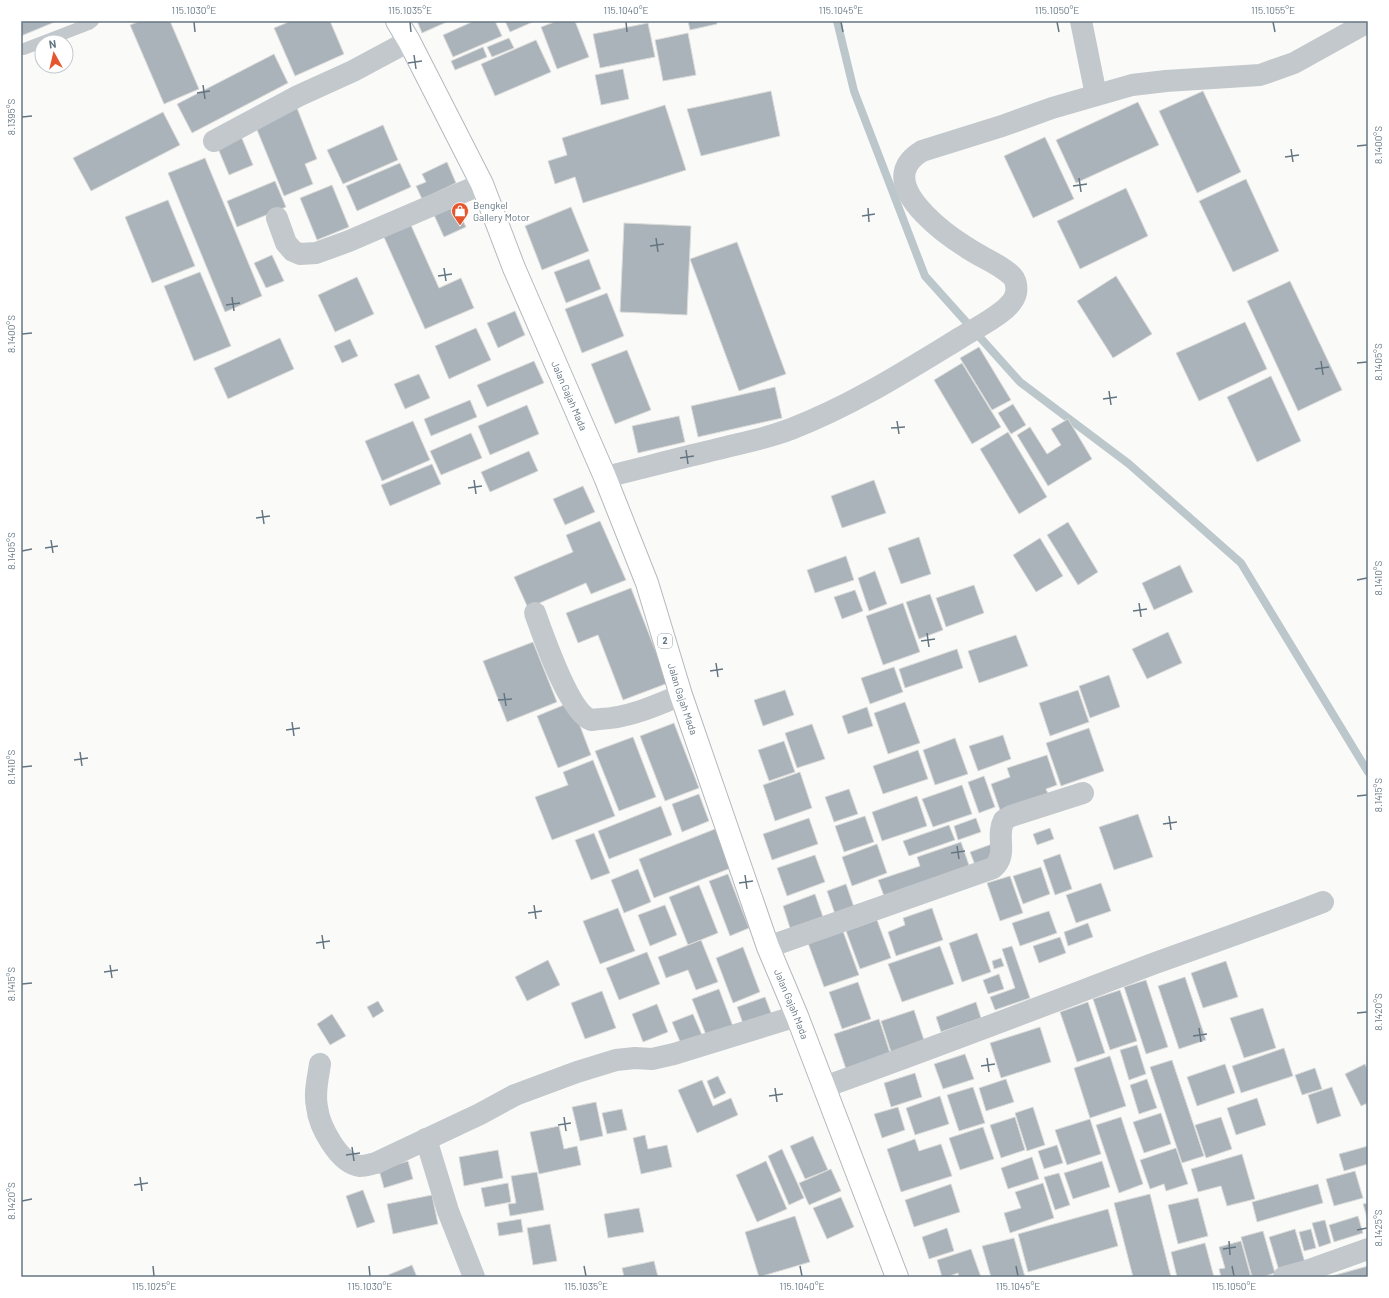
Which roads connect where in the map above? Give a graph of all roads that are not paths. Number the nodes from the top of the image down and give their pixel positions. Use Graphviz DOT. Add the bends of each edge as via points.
graph roads {
  1 [pos="93,21"];
  2 [pos="397,21"];
  3 [pos="1082,21"];
  4 [pos="1368,22"];
  5 [pos="409,41"];
  6 [pos="24,49"];
  7 [pos="1096,95"];
  8 [pos="214,141"];
  9 [pos="482,184"];
  10 [pos="277,218"];
  11 [pos="605,477"];
  12 [pos="535,613"];
  13 [pos="681,695"];
  14 [pos="1083,793"];
  15 [pos="1323,902"];
  16 [pos="768,947"];
  17 [pos="797,1016"];
  18 [pos="320,1064"];
  19 [pos="824,1087"];
  20 [pos="426,1140"];
  21 [pos="1368,1249"];
  22 [pos="474,1277"];
  23 [pos="897,1277"];
  24 [pos="1284,1277"];
  1 -- 6 [label="lane"];
  2 -- 5 [label="highway, Jalan Gajah Mada / 2"];
  3 -- 7 [label="street"];
  4 -- 7 [label="street" via="1294,63 1260,75 1132,85"];
  5 -- 8 [label="street"];
  5 -- 9 [label="highway, Jalan Gajah Mada / 2"];
  7 -- 11 [label="street" via="922,151 912,158 905,169 904,180 910,197 928,218 966,247 1013,275 1016,291 1009,306 895,378 790,430"];
  9 -- 10 [label="street" via="316,253 300,254 293,251 286,243"];
  9 -- 11 [label="highway, Jalan Gajah Mada / 2" via="514,268"];
  11 -- 13 [label="highway, Jalan Gajah Mada / 2" via="647,583"];
  12 -- 13 [label="street" via="571,699 580,713 591,720 634,713"];
  13 -- 16 [label="highway, Jalan Gajah Mada / 2"];
  14 -- 16 [label="street" via="1004,820 1000,832 1001,857 993,868"];
  15 -- 19 [label="street"];
  16 -- 17 [label="highway, Jalan Gajah Mada / 2"];
  17 -- 19 [label="highway, Jalan Gajah Mada / 2"];
  17 -- 20 [label="street" via="674,1054 652,1059 616,1060 577,1072 515,1095"];
  18 -- 20 [label="street" via="317,1108 327,1135 346,1161 360,1166 376,1164"];
  19 -- 23 [label="highway, Jalan Gajah Mada / 2"];
  20 -- 22 [label="street" via="448,1211"];
  21 -- 24 [label="street"];
}
